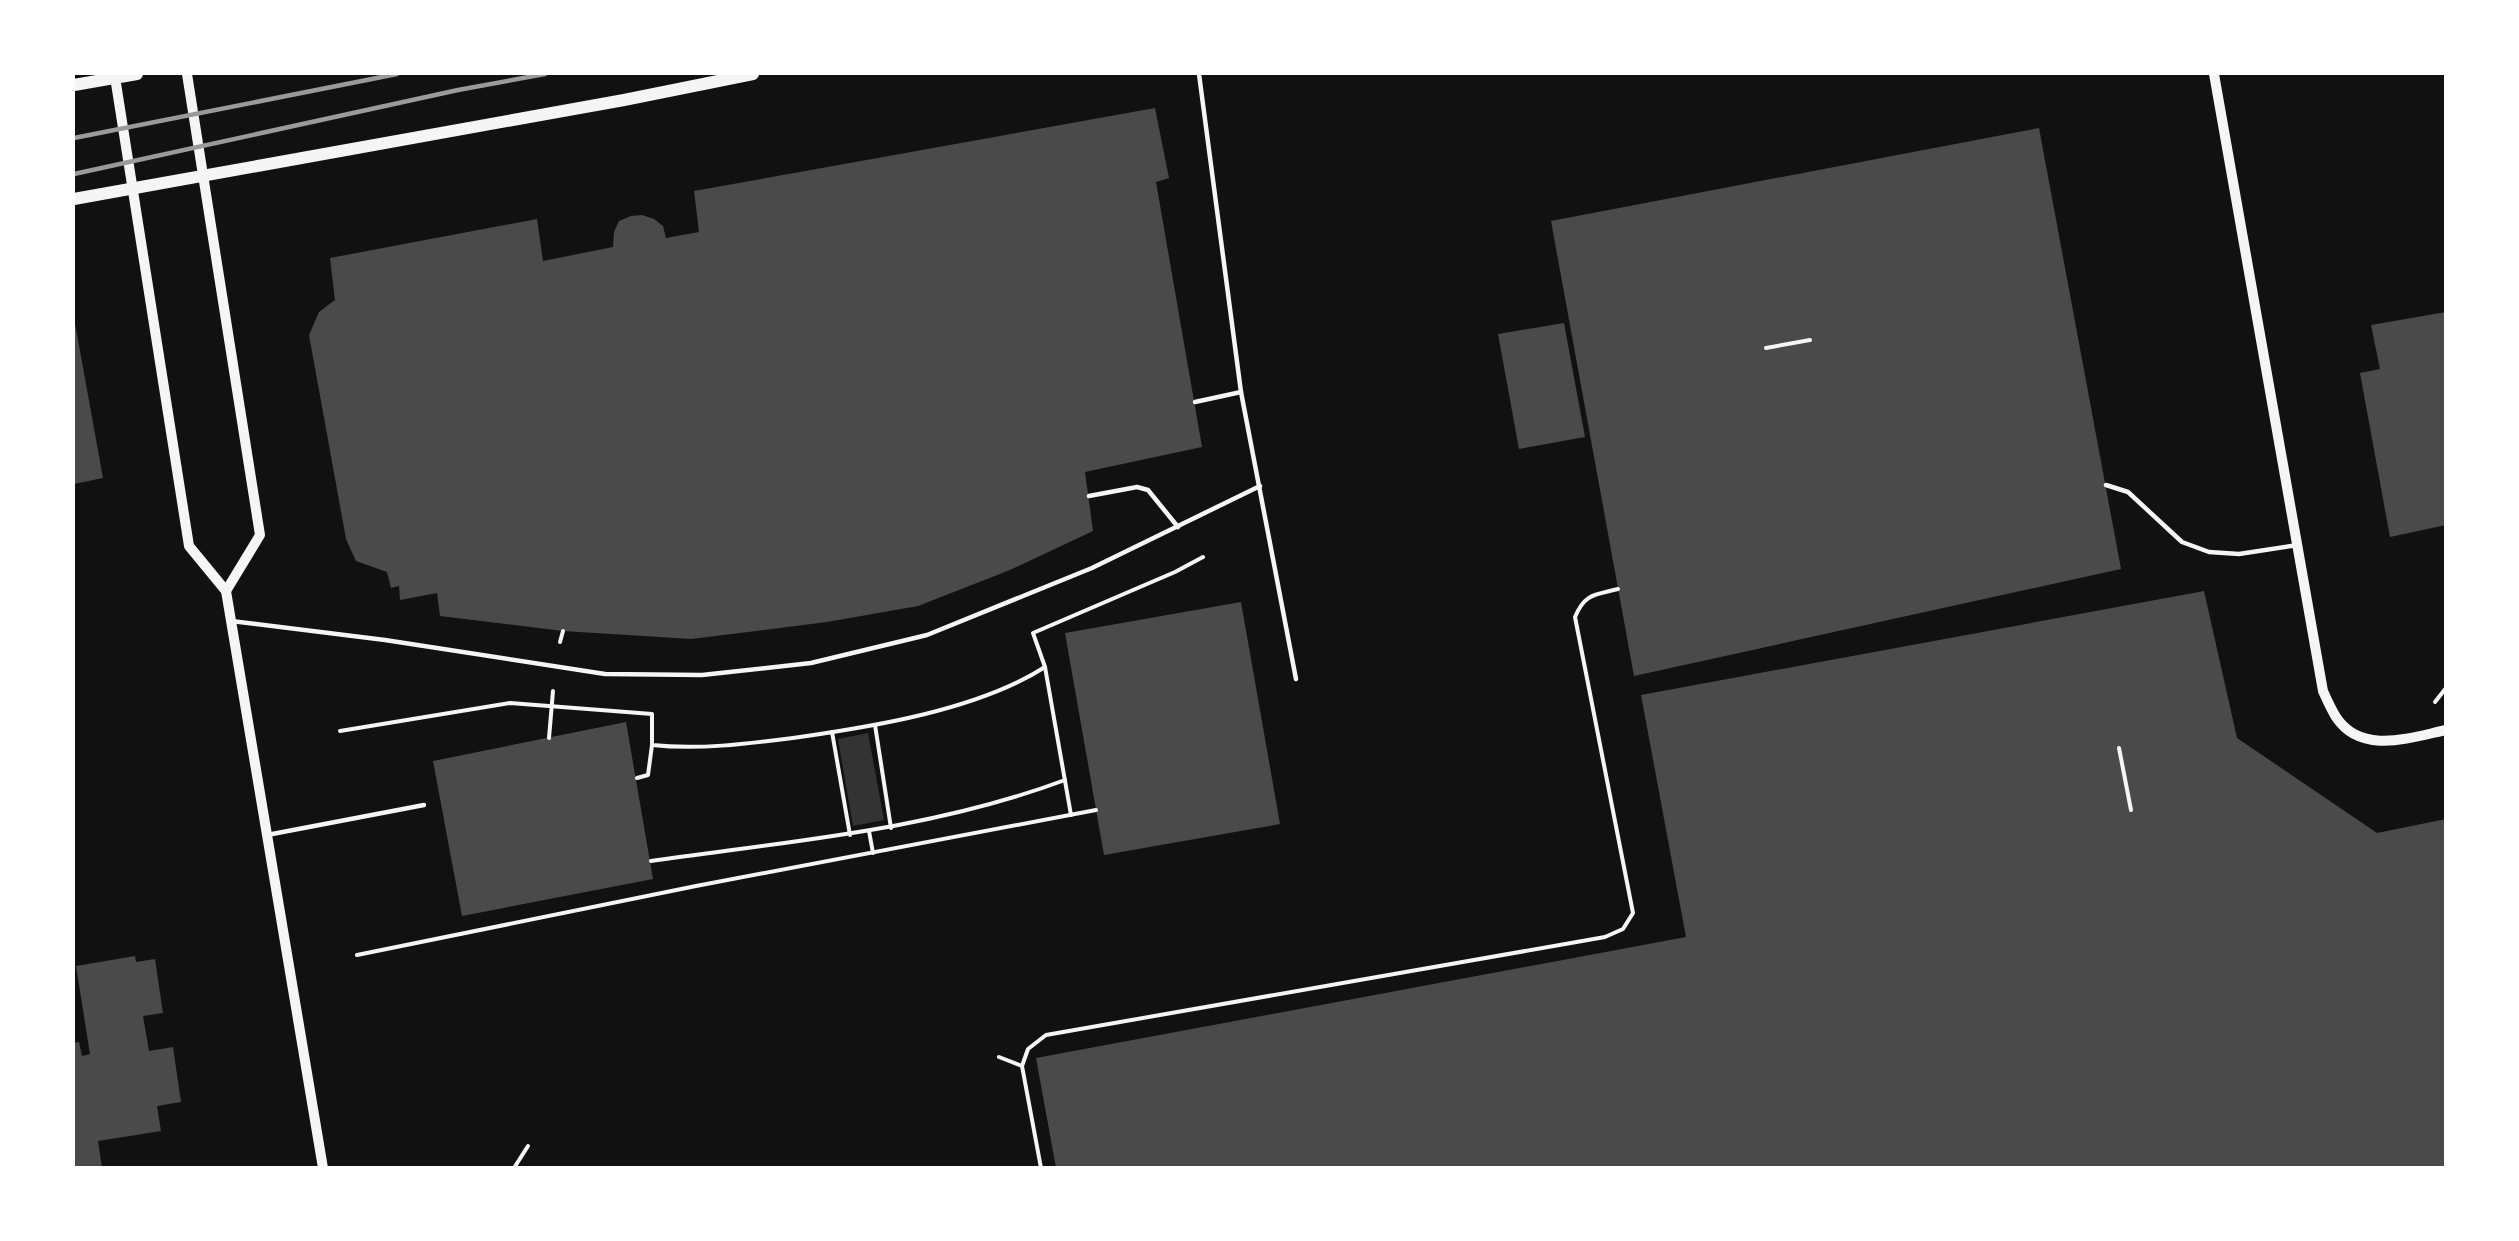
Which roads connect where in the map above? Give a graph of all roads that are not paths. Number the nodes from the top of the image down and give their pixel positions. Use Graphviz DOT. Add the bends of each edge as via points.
graph roads {
  1 [pos="137,74"];
  2 [pos="187,74"];
  3 [pos="753,74"];
  4 [pos="1199,74"];
  5 [pos="2214,74"];
  6 [pos="115,77"];
  7 [pos="74,85"];
  8 [pos="203,174"];
  9 [pos="132,187"];
  10 [pos="74,199"];
  11 [pos="1241,392"];
  12 [pos="1195,402"];
  13 [pos="2106,485"];
  14 [pos="1260,486"];
  15 [pos="1089,496"];
  16 [pos="1178,527"];
  17 [pos="2298,545"];
  18 [pos="226,591"];
  19 [pos="230,621"];
  20 [pos="1296,680"];
  21 [pos="2445,730"];
  22 [pos="424,805"];
  23 [pos="266,836"];
  24 [pos="323,1167"];
  1 -- 6 [label="main road"];
  2 -- 8 [label="street"];
  3 -- 8 [label="main road"];
  4 -- 11 [label="lane"];
  5 -- 17 [label="street"];
  6 -- 7 [label="main road"];
  6 -- 9 [label="street"];
  8 -- 9 [label="main road"];
  8 -- 18 [label="street" via="260,535"];
  9 -- 10 [label="main road"];
  9 -- 18 [label="street" via="189,546"];
  11 -- 12 [label="lane"];
  11 -- 14 [label="lane"];
  13 -- 17 [label="lane" via="2128,492 2182,542 2209,552 2238,554"];
  14 -- 16 [label="lane"];
  14 -- 20 [label="lane"];
  15 -- 16 [label="lane" via="1137,487 1148,490"];
  16 -- 19 [label="lane" via="1092,568 927,635 811,663 702,675 605,674"];
  17 -- 21 [label="street" via="2324,691 2337,718 2355,735 2374,742"];
  18 -- 19 [label="street"];
  19 -- 23 [label="street"];
  22 -- 23 [label="lane"];
  23 -- 24 [label="street"];
}
